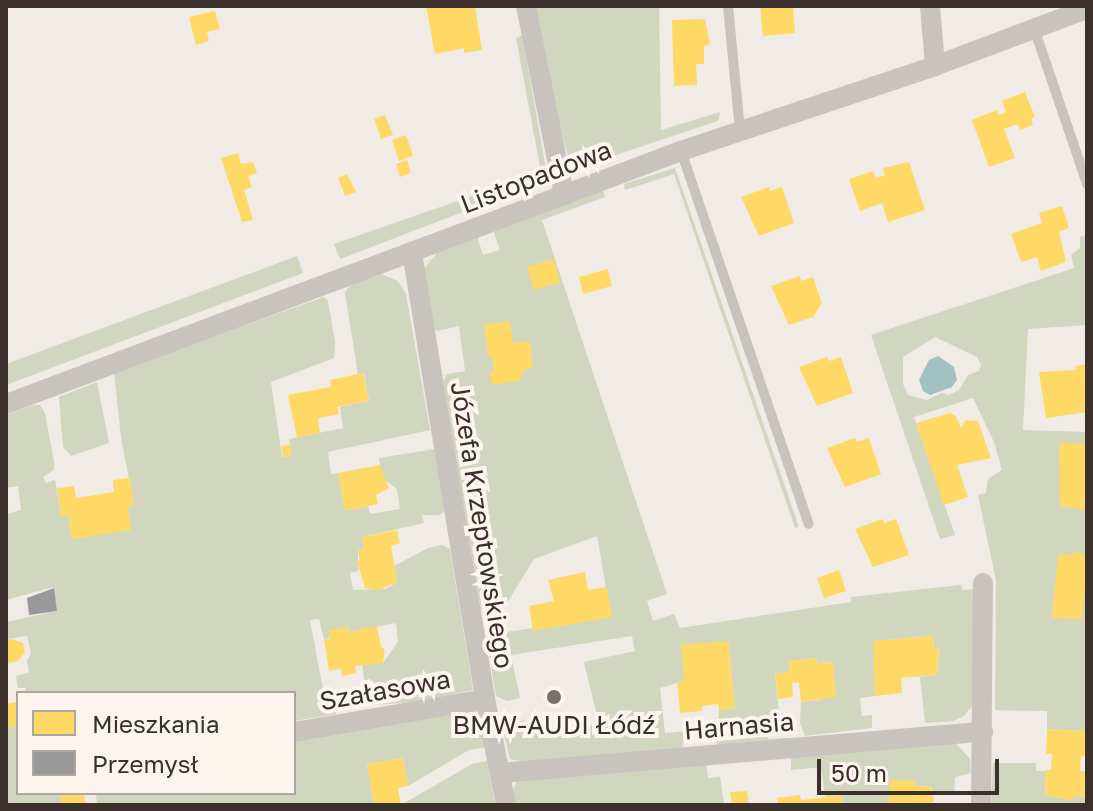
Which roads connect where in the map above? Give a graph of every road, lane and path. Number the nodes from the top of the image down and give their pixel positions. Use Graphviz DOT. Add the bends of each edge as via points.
graph roads {
  1 [pos="526,6"];
  2 [pos="728,6"];
  3 [pos="930,6"];
  4 [pos="1087,9"];
  5 [pos="1035,31"];
  6 [pos="935,66"];
  7 [pos="740,131"];
  8 [pos="681,151"];
  9 [pos="1087,184"];
  10 [pos="564,195"];
  11 [pos="412,252"];
  12 [pos="6,404"];
  13 [pos="809,524"];
  14 [pos="983,583"];
  15 [pos="485,699"];
  16 [pos="296,732"];
  17 [pos="983,732"];
  18 [pos="501,773"];
  19 [pos="506,805"];
  20 [pos="981,805"];
  1 -- 10 [label="street"];
  2 -- 7 [label="lane"];
  3 -- 6 [label="street"];
  4 -- 5 [label="street, Listopadowa"];
  5 -- 6 [label="street, Listopadowa"];
  5 -- 9 [label="lane"];
  6 -- 7 [label="street, Listopadowa"];
  7 -- 8 [label="street, Listopadowa"];
  8 -- 10 [label="street, Listopadowa"];
  8 -- 13 [label="lane"];
  10 -- 11 [label="street, Listopadowa"];
  11 -- 12 [label="street, Listopadowa"];
  11 -- 15 [label="street, Józefa Krzeptowskiego"];
  14 -- 17 [label="street"];
  15 -- 16 [label="street, Szałasowa"];
  15 -- 18 [label="street, Józefa Krzeptowskiego"];
  17 -- 18 [label="street, Harnasia"];
  17 -- 20 [label="street"];
  18 -- 19 [label="street, Józefa Krzeptowskiego"];
}
